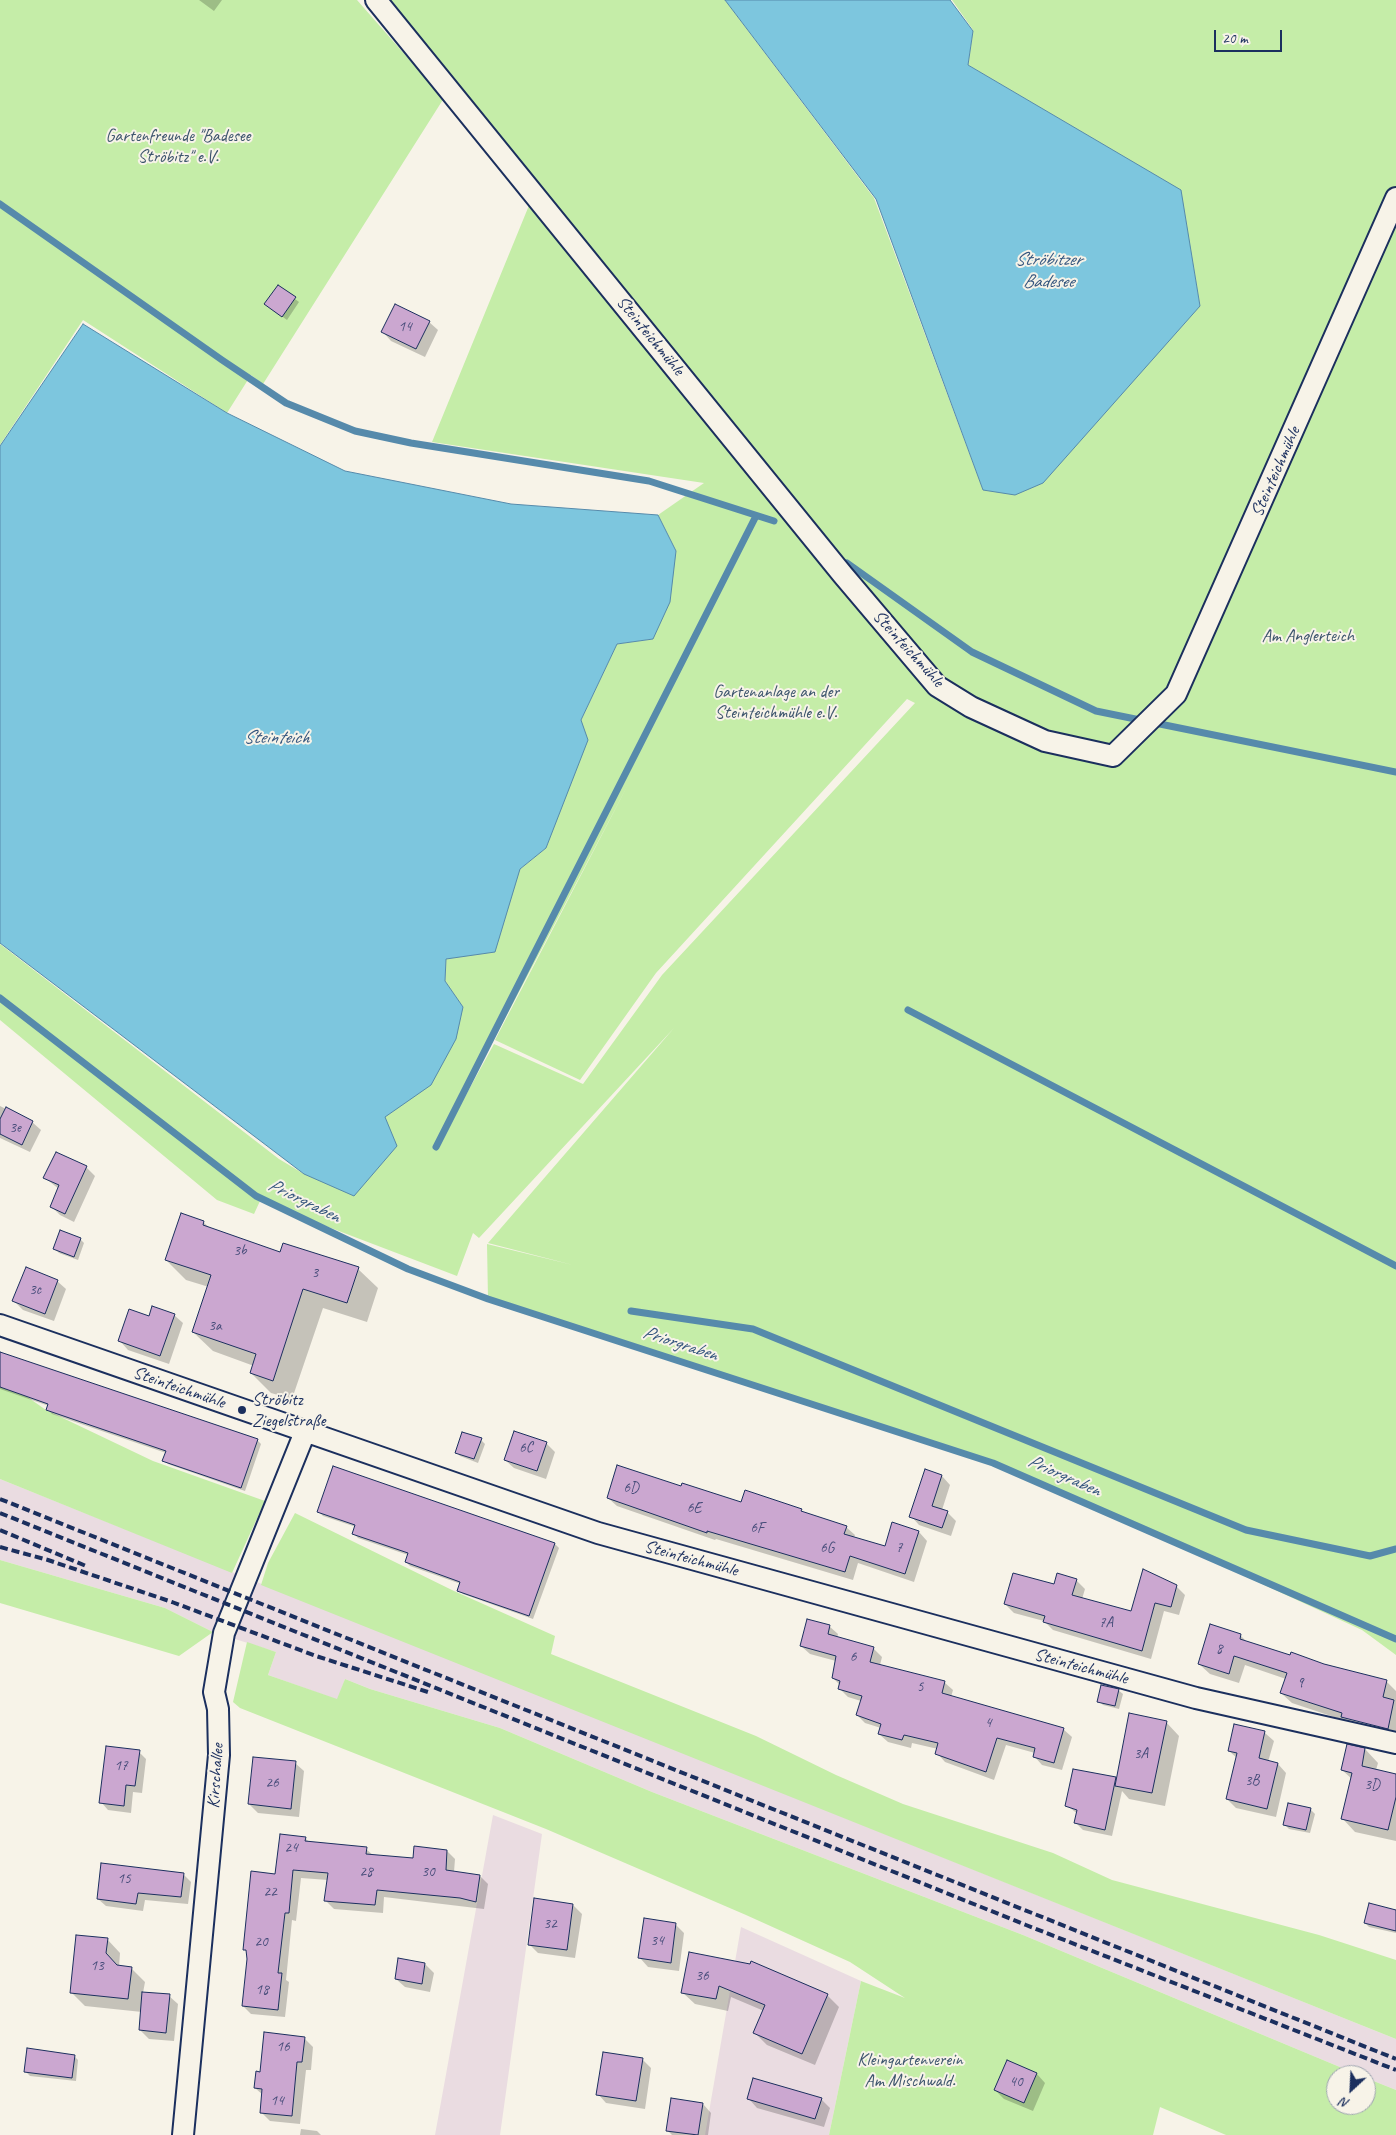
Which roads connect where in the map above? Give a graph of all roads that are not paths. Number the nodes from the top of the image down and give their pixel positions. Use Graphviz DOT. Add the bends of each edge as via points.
graph roads {
  1 [pos="376,0"];
  2 [pos="1396,198"];
  3 [pos="0,1325"];
  4 [pos="306,1432"];
  5 [pos="1396,1743"];
  6 [pos="183,2135"];
  1 -- 2 [label="street, Steinteichmühle" via="937,686 971,707 1045,741 1113,756 1176,694"];
  3 -- 4 [label="street, Steinteichmühle"];
  4 -- 5 [label="street, Steinteichmühle" via="598,1533 1196,1698"];
  4 -- 6 [label="street, Kirschallee" via="224,1633 214,1692 218,1709 219,1755"];
}
